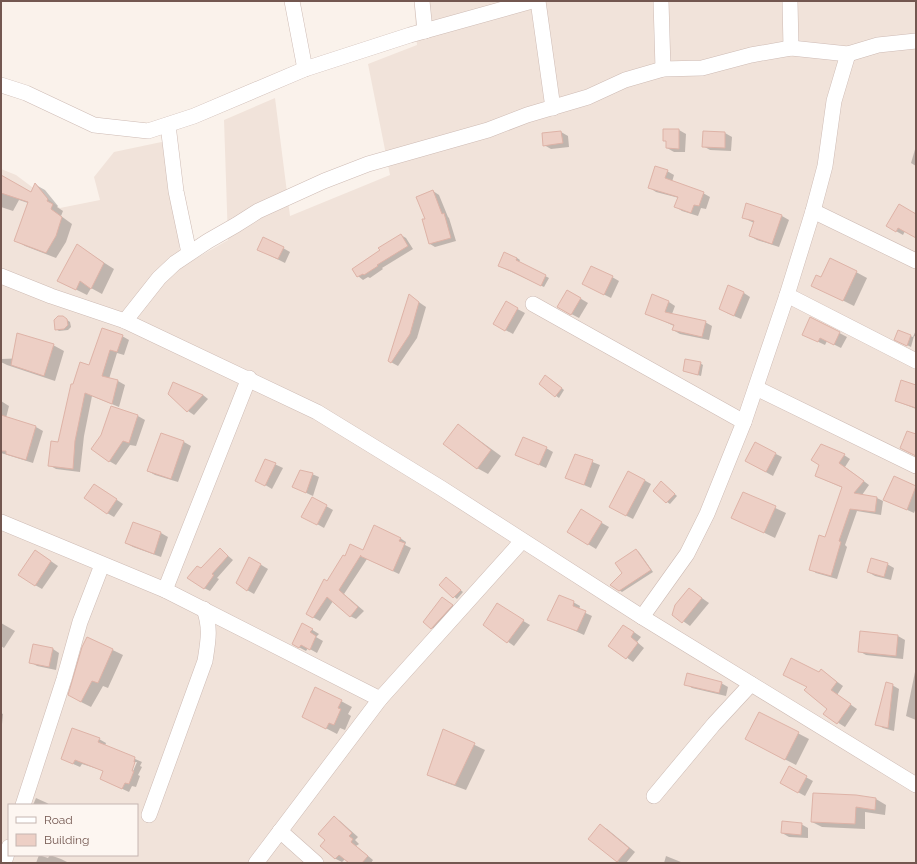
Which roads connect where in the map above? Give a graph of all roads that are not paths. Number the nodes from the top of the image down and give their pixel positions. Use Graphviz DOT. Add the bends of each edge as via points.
graph roads {
  1 [pos="292,1"];
  2 [pos="422,1"];
  3 [pos="532,1"];
  4 [pos="538,1"];
  5 [pos="661,1"];
  6 [pos="790,1"];
  7 [pos="425,31"];
  8 [pos="916,41"];
  9 [pos="791,48"];
  10 [pos="848,54"];
  11 [pos="306,69"];
  12 [pos="662,69"];
  13 [pos="1,85"];
  14 [pos="553,108"];
  15 [pos="168,125"];
  16 [pos="813,211"];
  17 [pos="189,254"];
  18 [pos="916,262"];
  19 [pos="1,276"];
  20 [pos="787,295"];
  21 [pos="533,304"];
  22 [pos="125,320"];
  23 [pos="916,361"];
  24 [pos="249,378"];
  25 [pos="756,388"];
  26 [pos="744,422"];
  27 [pos="916,466"];
  28 [pos="1,522"];
  29 [pos="522,541"];
  30 [pos="102,565"];
  31 [pos="165,590"];
  32 [pos="204,609"];
  33 [pos="642,617"];
  34 [pos="751,684"];
  35 [pos="380,699"];
  36 [pos="916,785"];
  37 [pos="654,796"];
  38 [pos="23,804"];
  39 [pos="148,815"];
  40 [pos="280,831"];
  41 [pos="8,850"];
  42 [pos="4,863"];
  43 [pos="256,863"];
  44 [pos="316,863"];
  1 -- 11 [label="street"];
  2 -- 7 [label="street"];
  3 -- 7 [label="street"];
  4 -- 14 [label="street"];
  5 -- 12 [label="street"];
  6 -- 9 [label="street"];
  7 -- 11 [label="street"];
  8 -- 10 [label="street" via="878,45"];
  9 -- 10 [label="street"];
  9 -- 12 [label="street" via="750,55 702,68"];
  10 -- 16 [label="street" via="834,100 825,166"];
  11 -- 15 [label="street"];
  12 -- 14 [label="street" via="625,80 588,97"];
  13 -- 15 [label="street" via="26,93 94,125 148,131"];
  14 -- 17 [label="street" via="488,130 368,164 324,181 258,211"];
  15 -- 17 [label="street" via="176,191"];
  16 -- 18 [label="street"];
  16 -- 20 [label="street"];
  17 -- 22 [label="street" via="159,278"];
  19 -- 22 [label="street" via="51,296"];
  20 -- 23 [label="street"];
  20 -- 25 [label="street"];
  21 -- 26 [label="street"];
  22 -- 24 [label="street"];
  24 -- 29 [label="street" via="317,412"];
  24 -- 31 [label="street"];
  25 -- 26 [label="street"];
  25 -- 27 [label="street"];
  26 -- 33 [label="street" via="687,554"];
  28 -- 30 [label="street"];
  29 -- 33 [label="street"];
  29 -- 35 [label="street"];
  30 -- 31 [label="street"];
  30 -- 38 [label="street" via="80,622"];
  31 -- 32 [label="street"];
  32 -- 35 [label="street"];
  32 -- 39 [label="street" via="208,620 209,638 205,661"];
  33 -- 34 [label="street"];
  34 -- 36 [label="street"];
  34 -- 37 [label="street"];
  35 -- 40 [label="street"];
  40 -- 43 [label="street"];
  40 -- 44 [label="street"];
  41 -- 42 [label="street"];
}
